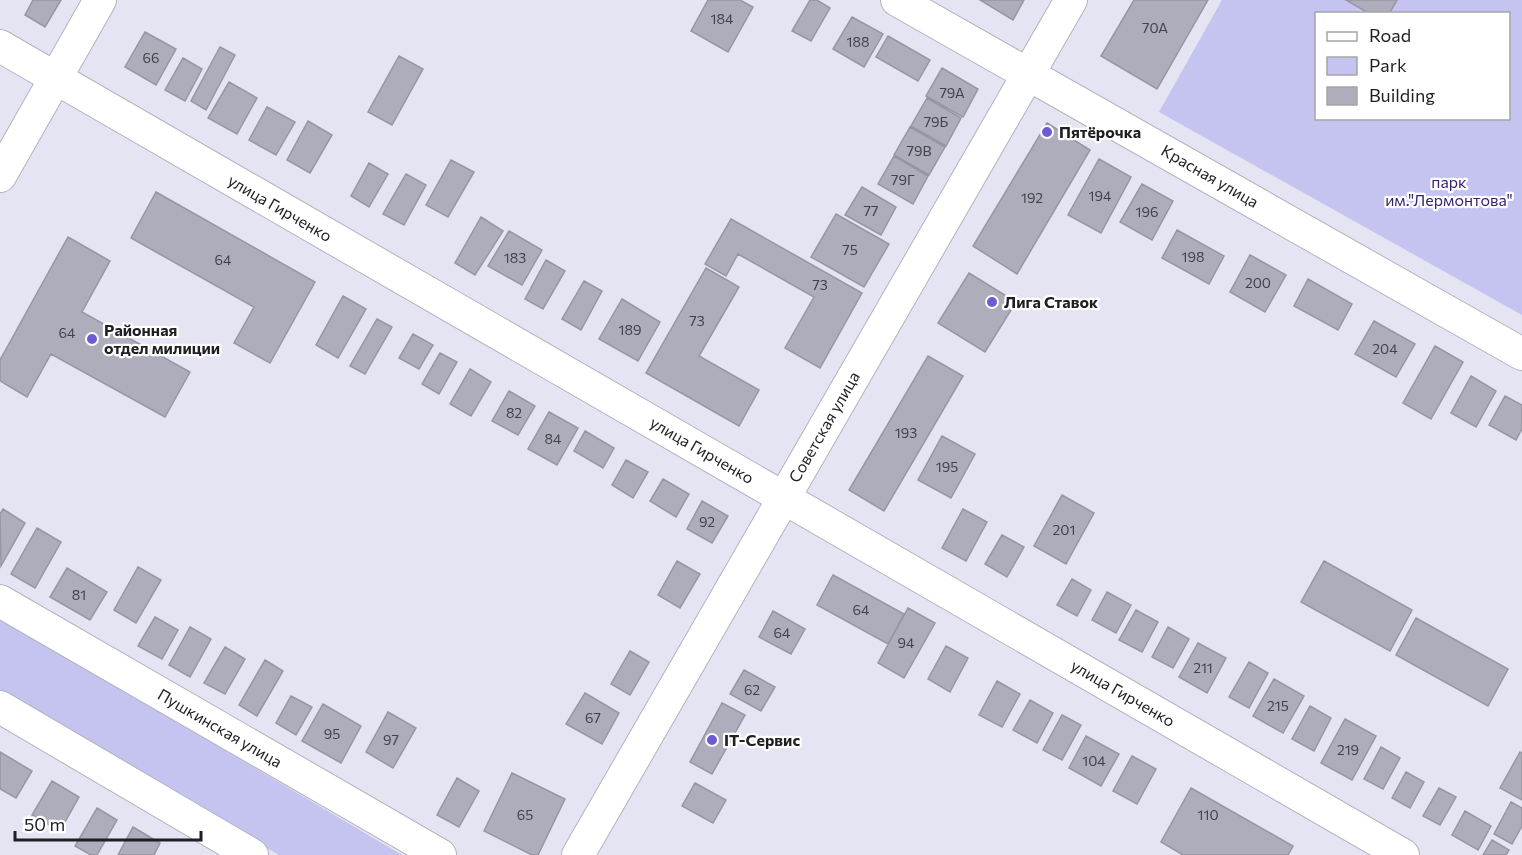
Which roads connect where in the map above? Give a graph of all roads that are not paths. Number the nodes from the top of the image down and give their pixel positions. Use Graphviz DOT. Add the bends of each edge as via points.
graph roads {
  1 [pos="100,0"];
  2 [pos="897,0"];
  3 [pos="1071,0"];
  4 [pos="0,46"];
  5 [pos="1030,74"];
  6 [pos="56,79"];
  7 [pos="0,176"];
  8 [pos="1522,354"];
  9 [pos="783,497"];
  10 [pos="0,601"];
  11 [pos="0,707"];
  12 [pos="252,855"];
  13 [pos="440,855"];
  14 [pos="578,855"];
  15 [pos="1403,855"];
  1 -- 6 [label="street"];
  2 -- 5 [label="street, Красная улица"];
  3 -- 5 [label="street, Советская улица"];
  4 -- 6 [label="street, улица Гирченко"];
  5 -- 8 [label="street, Красная улица"];
  5 -- 9 [label="street, Советская улица"];
  6 -- 7 [label="street"];
  6 -- 9 [label="street, улица Гирченко"];
  9 -- 14 [label="street, Советская улица"];
  9 -- 15 [label="street, улица Гирченко"];
  10 -- 13 [label="street, Пушкинская улица"];
  11 -- 12 [label="street"];
}
